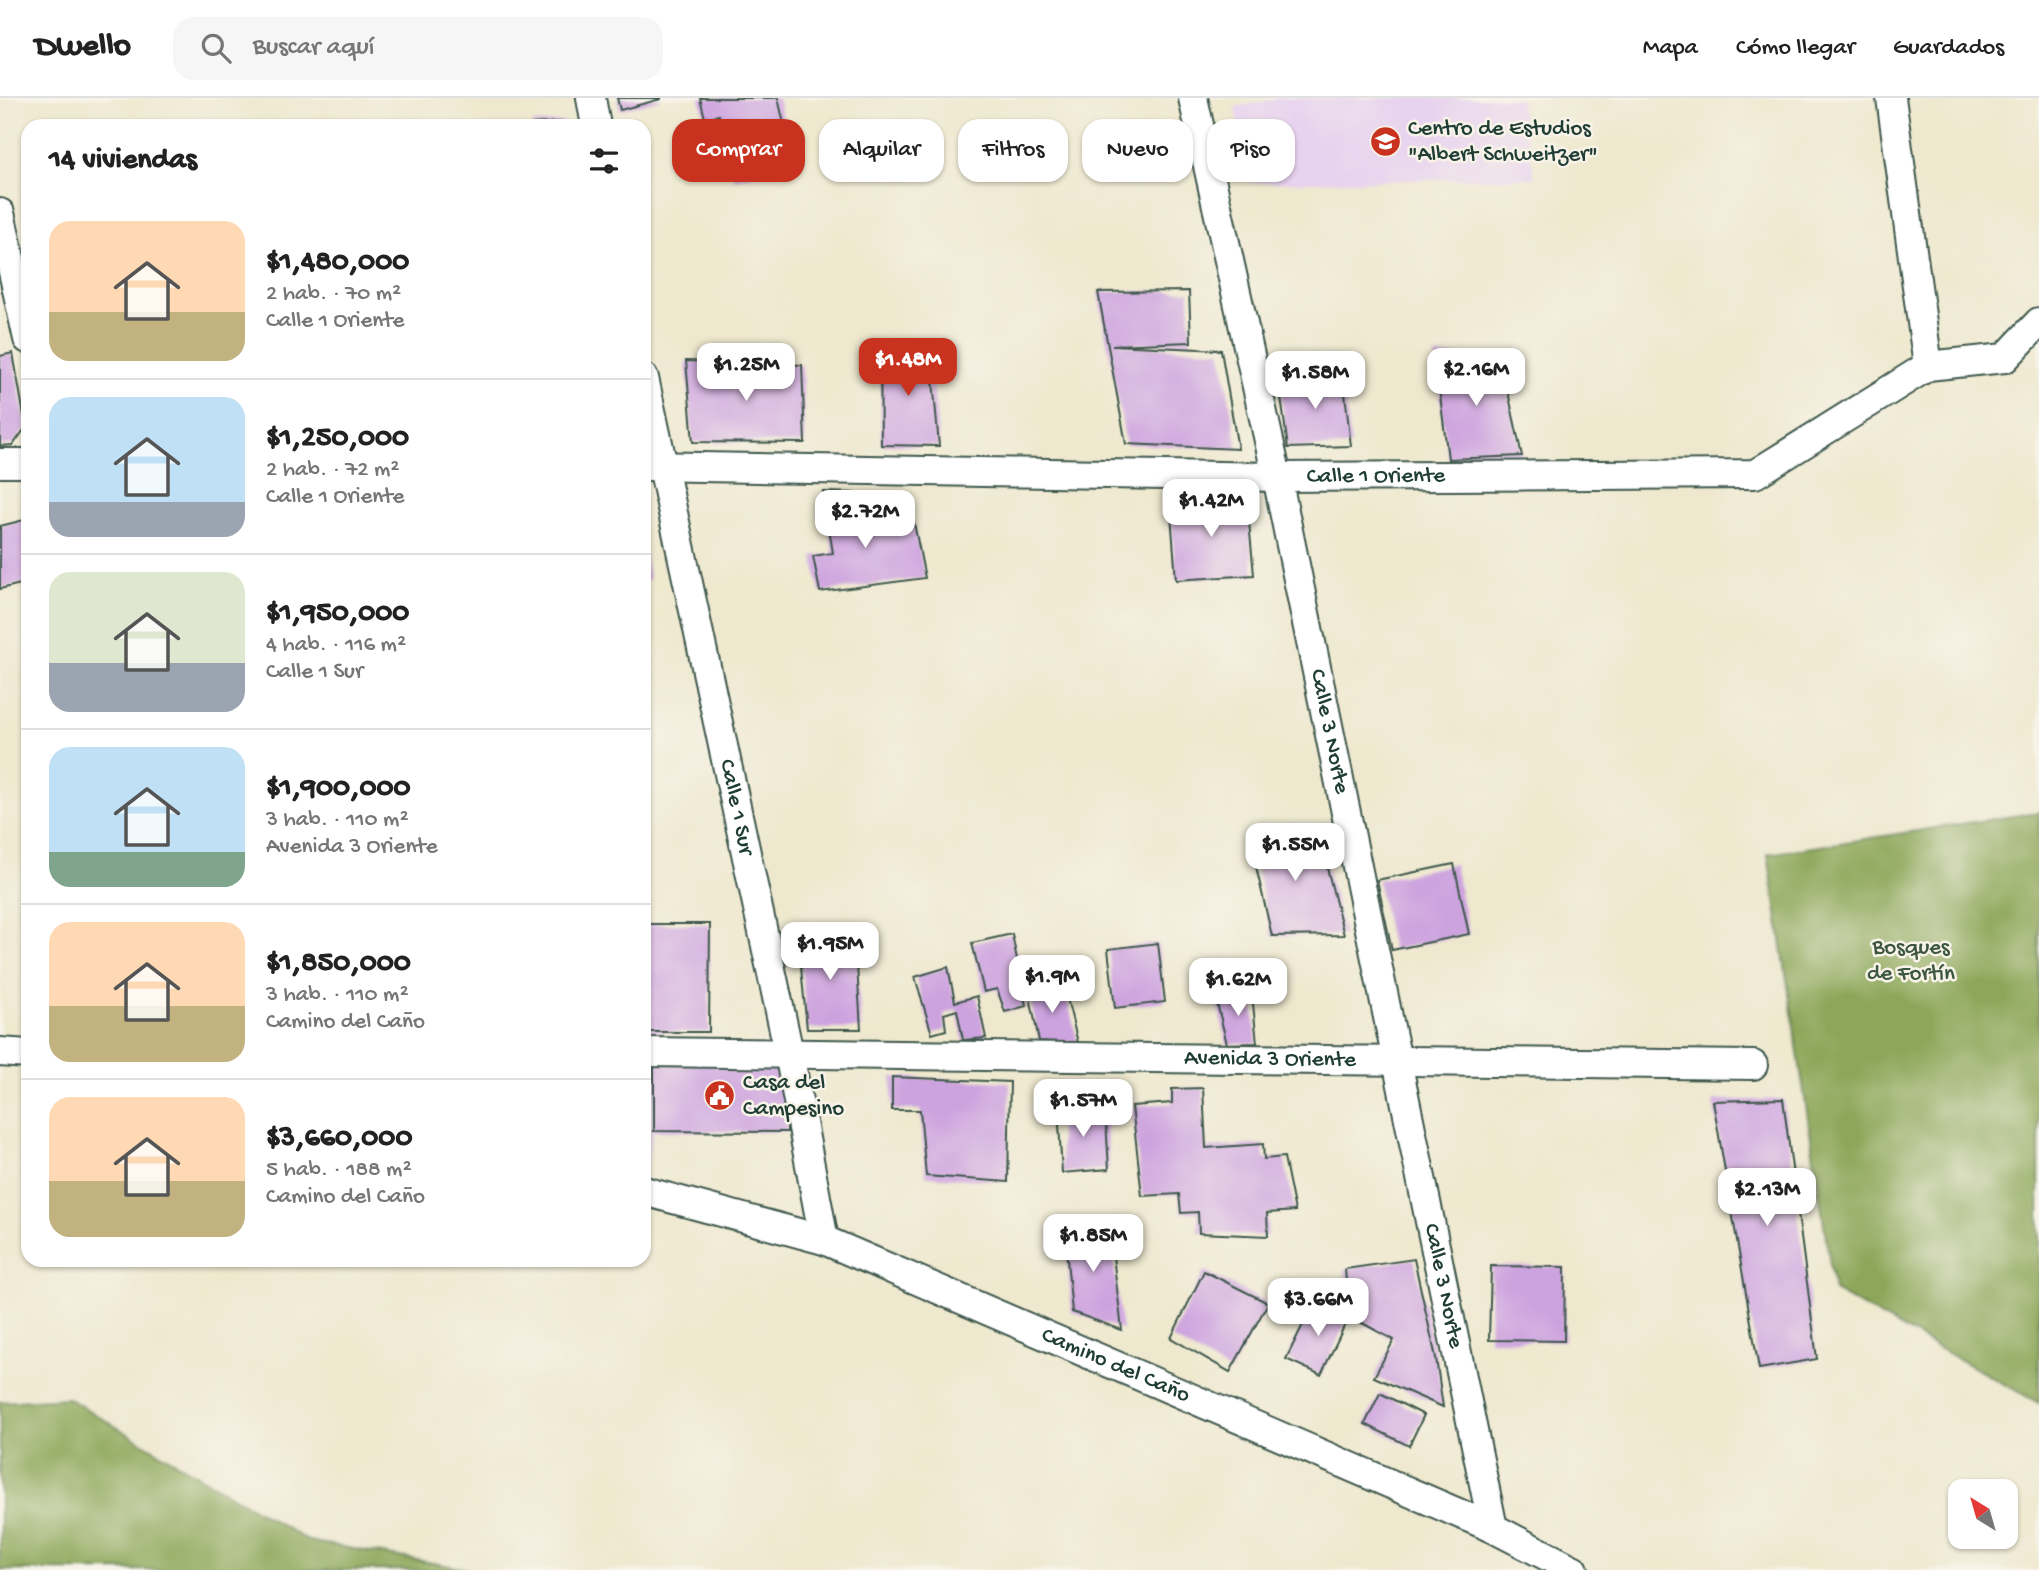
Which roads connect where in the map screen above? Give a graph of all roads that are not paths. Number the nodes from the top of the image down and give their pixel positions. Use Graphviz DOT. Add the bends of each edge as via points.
graph roads {
  1 [pos="591,98"];
  2 [pos="1193,98"];
  3 [pos="1891,98"];
  4 [pos="595,119"];
  5 [pos="0,213"];
  6 [pos="21,308"];
  7 [pos="2039,322"];
  8 [pos="1928,366"];
  9 [pos="0,463"];
  10 [pos="21,463"];
  11 [pos="652,466"];
  12 [pos="1277,477"];
  13 [pos="0,1052"];
  14 [pos="651,1052"];
  15 [pos="789,1053"];
  16 [pos="21,1054"];
  17 [pos="1396,1063"];
  18 [pos="1754,1065"];
  19 [pos="651,1193"];
  20 [pos="824,1240"];
  21 [pos="1493,1528"];
  22 [pos="1574,1570"];
  1 -- 4 [label="street"];
  2 -- 12 [label="street, Calle 3 Norte"];
  3 -- 8 [label="street"];
  5 -- 6 [label="street"];
  7 -- 8 [label="street" via="2005,358"];
  8 -- 12 [label="street, Calle 1 Oriente" via="1755,474"];
  9 -- 10 [label="street"];
  11 -- 12 [label="street, Calle 1 Oriente"];
  11 -- 15 [label="street, Calle 1 Sur"];
  12 -- 17 [label="street, Calle 3 Norte"];
  13 -- 16 [label="street"];
  14 -- 15 [label="street, Avenida 3 Oriente"];
  15 -- 17 [label="street, Avenida 3 Oriente"];
  15 -- 20 [label="street, Calle 1 Sur"];
  17 -- 18 [label="street, Avenida 3 Oriente"];
  17 -- 21 [label="street, Calle 3 Norte"];
  19 -- 20 [label="street, Camino del Caño"];
  20 -- 21 [label="street, Camino del Caño"];
  21 -- 22 [label="street, Camino del Caño"];
}
